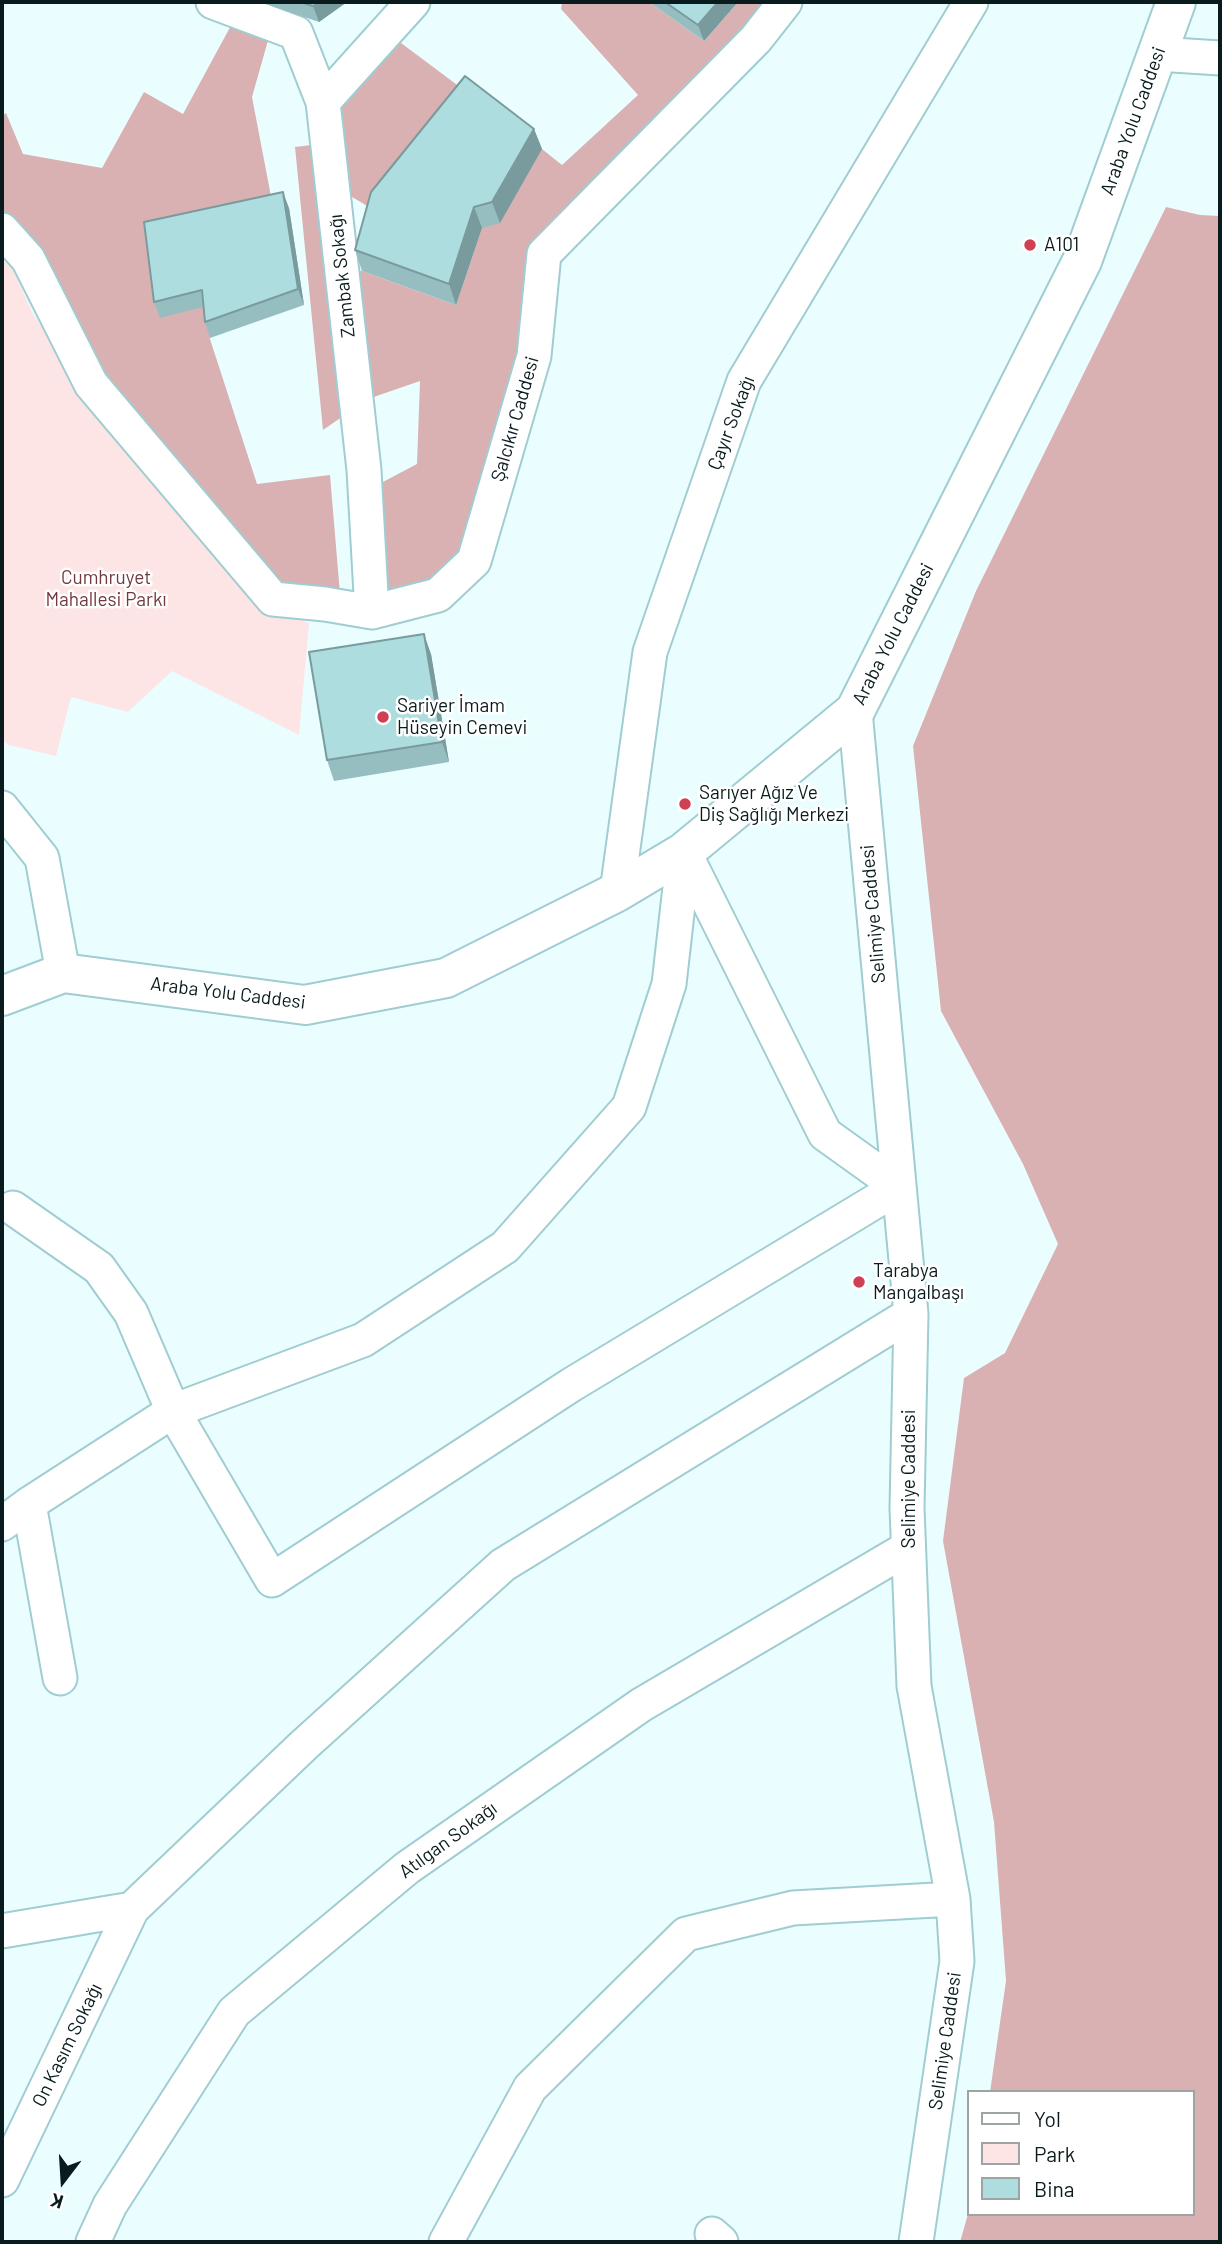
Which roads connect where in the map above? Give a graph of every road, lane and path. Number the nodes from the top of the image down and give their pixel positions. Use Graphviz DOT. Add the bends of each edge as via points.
graph roads {
  1 [pos="213,2"];
  2 [pos="413,2"];
  3 [pos="785,2"];
  4 [pos="971,2"];
  5 [pos="1176,2"];
  6 [pos="1157,54"];
  7 [pos="1220,58"];
  8 [pos="323,102"];
  9 [pos="2,230"];
  10 [pos="372,612"];
  11 [pos="855,711"];
  12 [pos="2,808"];
  13 [pos="684,852"];
  14 [pos="617,892"];
  15 [pos="63,973"];
  16 [pos="2,996"];
  17 [pos="899,1187"];
  18 [pos="13,1208"];
  19 [pos="911,1314"];
  20 [pos="173,1411"];
  21 [pos="29,1504"];
  22 [pos="2,1524"];
  23 [pos="908,1548"];
  24 [pos="60,1678"];
  25 [pos="953,1899"];
  26 [pos="132,1909"];
  27 [pos="2,1931"];
  28 [pos="2,2180"];
  29 [pos="93,2242"];
  30 [pos="446,2242"];
  31 [pos="916,2242"];
  1 -- 8 [label="street, Zambak Sokağı" via="296,33"];
  2 -- 8 [label="street"];
  3 -- 10 [label="street, Şalcıkır Caddesi" via="756,39 544,254 534,356 474,561 438,595"];
  4 -- 14 [label="street, Çayır Sokağı" via="744,381 650,652"];
  5 -- 6 [label="street, Araba Yolu Caddesi"];
  6 -- 7 [label="street"];
  6 -- 11 [label="street, Araba Yolu Caddesi" via="1082,261"];
  8 -- 10 [label="street, Zambak Sokağı" via="364,470"];
  9 -- 10 [label="street" via="28,259 91,384 273,599"];
  11 -- 13 [label="street, Araba Yolu Caddesi"];
  11 -- 17 [label="street, Selimiye Caddesi"];
  12 -- 15 [label="street" via="42,858"];
  13 -- 14 [label="street, Araba Yolu Caddesi"];
  13 -- 17 [label="street" via="825,1134"];
  13 -- 20 [label="street" via="669,984 629,1107 505,1247 363,1340"];
  14 -- 15 [label="street, Araba Yolu Caddesi" via="446,978 305,1005"];
  15 -- 16 [label="street, Araba Yolu Caddesi"];
  17 -- 19 [label="street, Selimiye Caddesi"];
  17 -- 20 [label="street" via="570,1385 272,1580"];
  18 -- 20 [label="street" via="99,1268 131,1313"];
  19 -- 23 [label="street, Selimiye Caddesi"];
  19 -- 26 [label="street" via="503,1565"];
  20 -- 21 [label="street"];
  21 -- 22 [label="street"];
  21 -- 24 [label="street"];
  23 -- 25 [label="street, Selimiye Caddesi" via="914,1686"];
  23 -- 29 [label="street, Atılgan Sokağı" via="641,1704 407,1868 234,2012 110,2205"];
  25 -- 30 [label="street" via="793,1908 686,1934 530,2088"];
  25 -- 31 [label="street, Selimiye Caddesi" via="957,1961"];
  26 -- 27 [label="street"];
  26 -- 28 [label="street, On Kasım Sokağı"];
}
